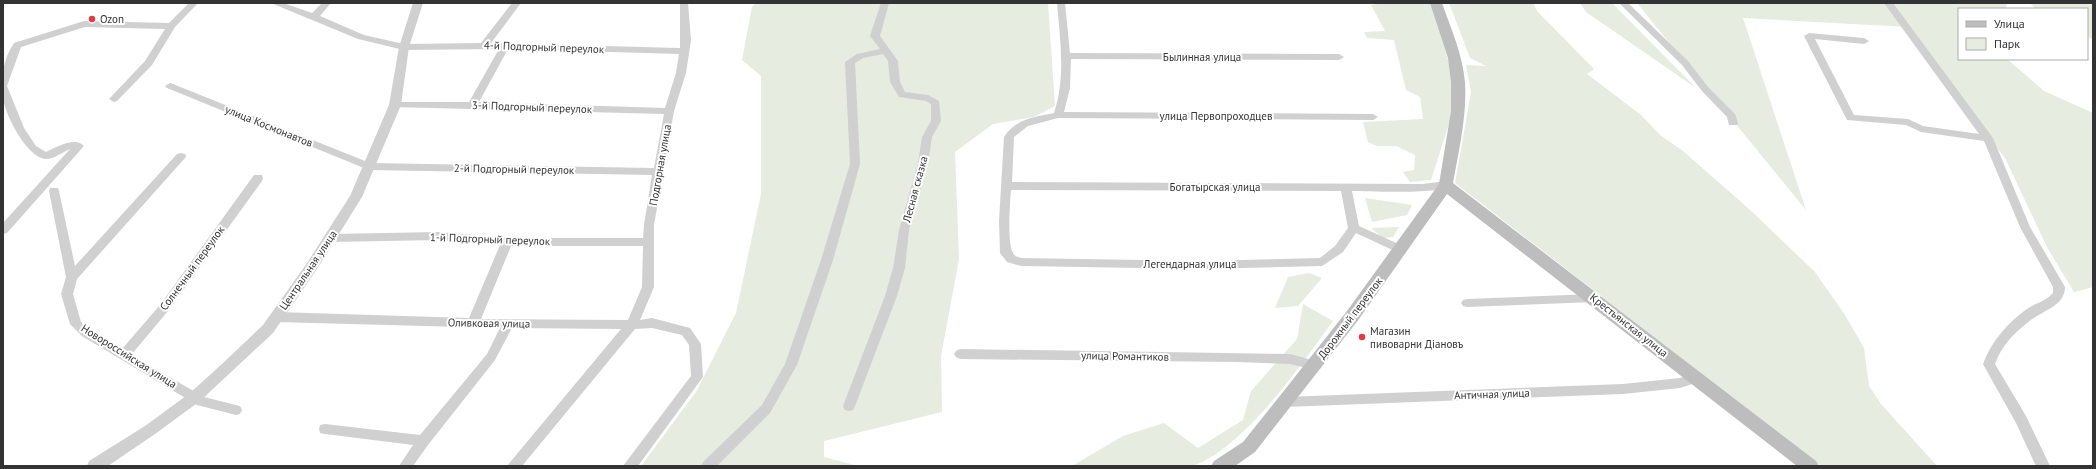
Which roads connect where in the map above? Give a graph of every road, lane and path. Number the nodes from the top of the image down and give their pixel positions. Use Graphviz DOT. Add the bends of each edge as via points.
graph roads {
  1 [pos="194,3"];
  2 [pos="327,3"];
  3 [pos="418,3"];
  4 [pos="517,3"];
  5 [pos="684,3"];
  6 [pos="885,3"];
  7 [pos="1061,3"];
  8 [pos="1436,3"];
  9 [pos="1623,3"];
  10 [pos="1888,3"];
  11 [pos="278,4"];
  12 [pos="314,17"];
  13 [pos="171,26"];
  14 [pos="1864,41"];
  15 [pos="404,46"];
  16 [pos="484,46"];
  17 [pos="504,46"];
  18 [pos="886,51"];
  19 [pos="684,52"];
  20 [pos="1065,56"];
  21 [pos="1339,58"];
  22 [pos="3,86"];
  23 [pos="170,86"];
  24 [pos="114,99"];
  25 [pos="395,104"];
  26 [pos="472,105"];
  27 [pos="669,111"];
  28 [pos="1058,115"];
  29 [pos="1373,117"];
  30 [pos="1733,123"];
  31 [pos="1988,138"];
  32 [pos="181,156"];
  33 [pos="369,166"];
  34 [pos="659,172"];
  35 [pos="258,178"];
  36 [pos="1446,185"];
  37 [pos="1007,186"];
  38 [pos="1346,188"];
  39 [pos="54,192"];
  40 [pos="4,228"];
  41 [pos="1354,228"];
  42 [pos="330,238"];
  43 [pos="507,242"];
  44 [pos="650,242"];
  45 [pos="1401,250"];
  46 [pos="1012,259"];
  47 [pos="72,277"];
  48 [pos="1594,298"];
  49 [pos="1467,303"];
  50 [pos="276,317"];
  51 [pos="473,323"];
  52 [pos="509,323"];
  53 [pos="632,325"];
  54 [pos="960,354"];
  55 [pos="123,356"];
  56 [pos="1315,365"];
  57 [pos="1697,377"];
  58 [pos="195,397"];
  59 [pos="1285,402"];
  60 [pos="849,406"];
  61 [pos="236,410"];
  62 [pos="325,429"];
  63 [pos="423,441"];
  64 [pos="95,466"];
  65 [pos="406,466"];
  66 [pos="514,466"];
  67 [pos="630,466"];
  68 [pos="708,466"];
  69 [pos="1220,466"];
  70 [pos="1810,466"];
  71 [pos="2043,466"];
  1 -- 13 [label="street"];
  2 -- 12 [label="street"];
  3 -- 15 [label="street, Центральная улица"];
  4 -- 16 [label="street"];
  5 -- 19 [label="street, Подгорная улица"];
  6 -- 18 [label="street, Лесная сказка" via="875,36"];
  7 -- 20 [label="street"];
  8 -- 36 [label="main road" via="1454,58 1458,82 1458,111"];
  9 -- 30 [label="street" via="1685,63 1705,89 1732,116"];
  10 -- 31 [label="street"];
  11 -- 12 [label="street, 4-й Подгорный переулок"];
  12 -- 15 [label="street, 4-й Подгорный переулок" via="360,38"];
  13 -- 22 [label="street" via="84,24 18,45 12,55"];
  13 -- 24 [label="street" via="149,63"];
  14 -- 31 [label="street" via="1809,36 1851,118 1908,122 1921,129"];
  15 -- 16 [label="street, 4-й Подгорный переулок"];
  15 -- 25 [label="street, Центральная улица"];
  16 -- 17 [label="street, 4-й Подгорный переулок"];
  17 -- 19 [label="street, 4-й Подгорный переулок"];
  17 -- 26 [label="street"];
  18 -- 60 [label="street, Лесная сказка" via="893,61 895,82 902,95 928,98 936,103 936,121 927,137 923,163 904,230 900,268"];
  18 -- 68 [label="street" via="860,56 850,62 855,164 827,260 791,365 766,409"];
  19 -- 27 [label="street, Подгорная улица" via="681,72"];
  20 -- 21 [label="street, Былинная улица"];
  20 -- 28 [label="street" via="1064,101"];
  22 -- 40 [label="street" via="19,128 32,148 46,156 68,146 79,146"];
  23 -- 33 [label="street, улица Космонавтов"];
  25 -- 26 [label="street, 3-й Подгорный переулок"];
  25 -- 33 [label="street, Центральная улица"];
  26 -- 27 [label="street, 3-й Подгорный переулок"];
  27 -- 34 [label="street, Подгорная улица"];
  28 -- 29 [label="street, улица Первопроходцев"];
  28 -- 37 [label="street, улица Первопроходцев" via="1023,124 1014,129 1009,137"];
  31 -- 71 [label="street" via="2025,227 2058,287 2059,294 2050,305 2037,310 2006,335 1991,355 1990,364"];
  32 -- 47 [label="street"];
  33 -- 34 [label="street, 2-й Подгорный переулок"];
  33 -- 42 [label="street, Центральная улица" via="356,196"];
  34 -- 44 [label="street, Подгорная улица" via="649,225"];
  35 -- 55 [label="street, Солнечный переулок" via="164,308"];
  36 -- 38 [label="street, Богатырская улица" via="1423,188"];
  36 -- 45 [label="main road, Дорожный переулок"];
  36 -- 48 [label="main road, Крестьянская улица"];
  37 -- 38 [label="street, Богатырская улица"];
  37 -- 46 [label="street, улица Первопроходцев" via="1004,221 1006,253"];
  38 -- 41 [label="street"];
  39 -- 47 [label="street, Новороссийская улица"];
  41 -- 45 [label="street"];
  41 -- 46 [label="street, Легендарная улица" via="1339,249 1322,262 1202,265 1021,262"];
  42 -- 43 [label="street, 1-й Подгорный переулок" via="440,236"];
  42 -- 50 [label="street, Центральная улица"];
  43 -- 44 [label="street, 1-й Подгорный переулок"];
  43 -- 51 [label="street"];
  44 -- 53 [label="street, Подгорная улица" via="648,287"];
  45 -- 56 [label="main road, Дорожный переулок"];
  47 -- 55 [label="street, Новороссийская улица" via="67,294 76,324"];
  48 -- 49 [label="street"];
  48 -- 57 [label="main road, Крестьянская улица"];
  50 -- 51 [label="street, Оливковая улица"];
  50 -- 58 [label="street, Центральная улица" via="268,329"];
  51 -- 52 [label="street, Оливковая улица"];
  52 -- 53 [label="street, Оливковая улица"];
  52 -- 63 [label="street" via="491,357"];
  53 -- 66 [label="street, Подгорная улица"];
  53 -- 67 [label="street, Оливковая улица" via="652,323 686,331 695,344 697,377"];
  54 -- 56 [label="street, улица Романтиков" via="1290,359"];
  55 -- 58 [label="street, Новороссийская улица"];
  56 -- 59 [label="main road, Дорожный переулок"];
  57 -- 59 [label="street, Античная улица" via="1680,383 1623,389"];
  57 -- 70 [label="main road, Крестьянская улица"];
  58 -- 61 [label="street, Новороссийская улица"];
  58 -- 64 [label="street, Центральная улица"];
  59 -- 69 [label="main road, Дорожный переулок" via="1249,447"];
  62 -- 63 [label="street"];
  63 -- 65 [label="street"];
}
